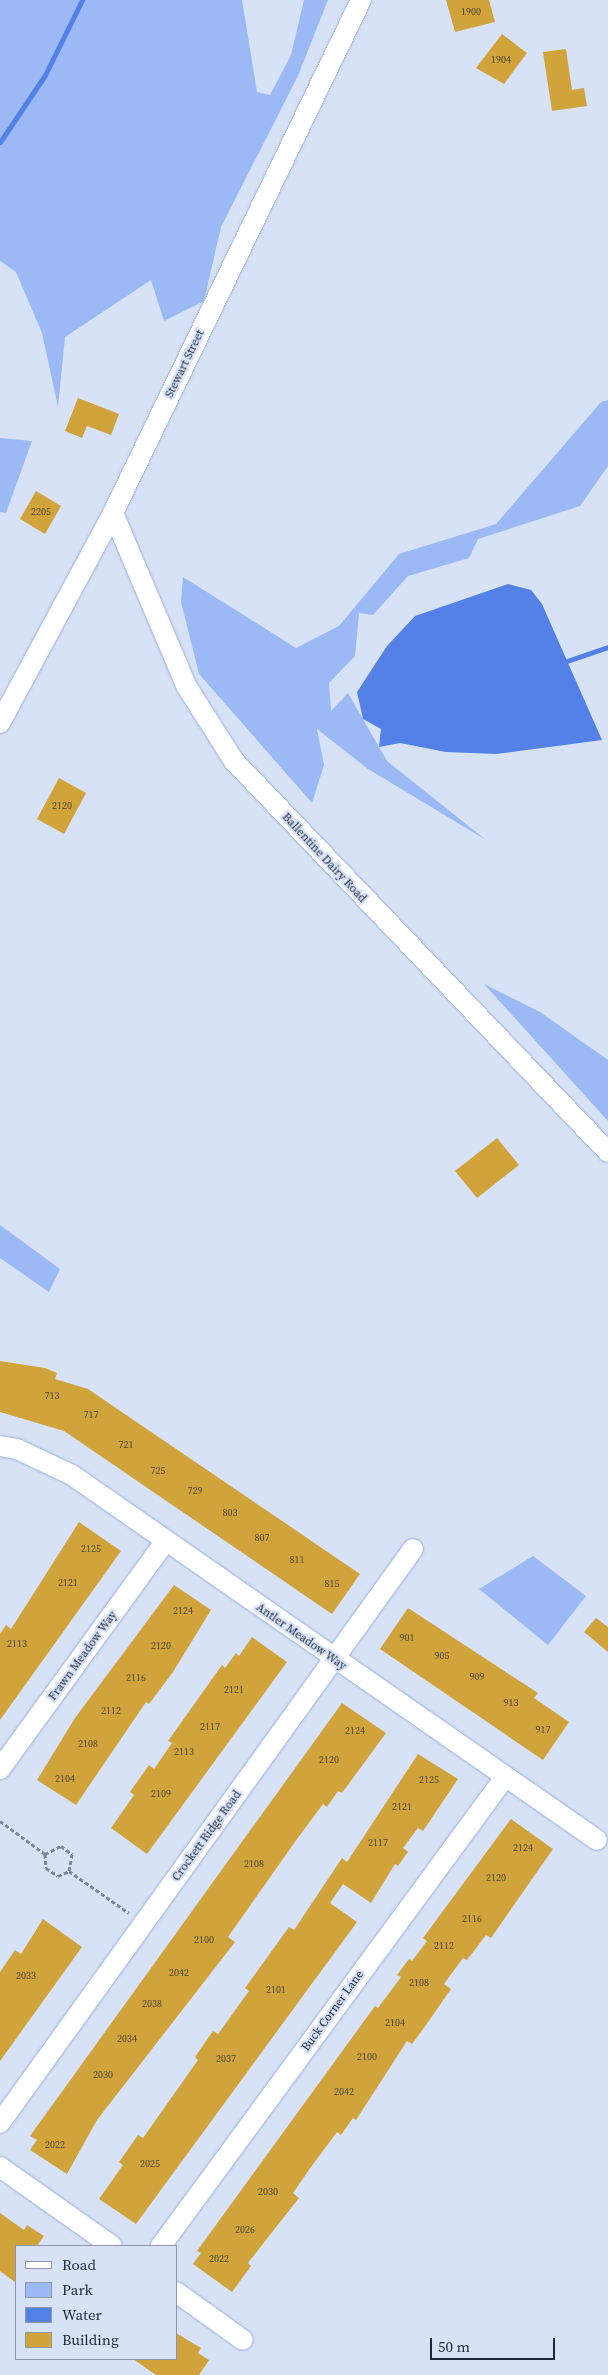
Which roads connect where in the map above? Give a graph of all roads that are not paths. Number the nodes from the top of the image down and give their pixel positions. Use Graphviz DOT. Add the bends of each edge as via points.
graph roads {
  1 [pos="361,0"];
  2 [pos="113,513"];
  3 [pos="0,723"];
  4 [pos="608,1152"];
  5 [pos="0,1446"];
  6 [pos="165,1542"];
  7 [pos="413,1549"];
  8 [pos="334,1660"];
  9 [pos="0,1769"];
  10 [pos="505,1777"];
  11 [pos="597,1840"];
  12 [pos="0,2123"];
  13 [pos="0,2167"];
  14 [pos="111,2245"];
  15 [pos="162,2245"];
  16 [pos="178,2293"];
  17 [pos="243,2340"];
  1 -- 2 [label="street, Stewart Street"];
  2 -- 3 [label="street, Stewart Street"];
  2 -- 4 [label="street, Ballentine Dairy Road" via="187,687 234,761"];
  5 -- 6 [label="street, Antler Meadow Way" via="17,1449 72,1475"];
  6 -- 8 [label="street, Antler Meadow Way"];
  6 -- 9 [label="street, Frawn Meadow Way"];
  7 -- 8 [label="street, Crockett Ridge Road"];
  8 -- 10 [label="street, Antler Meadow Way"];
  8 -- 12 [label="street, Crockett Ridge Road"];
  10 -- 11 [label="street, Antler Meadow Way"];
  10 -- 15 [label="street, Buck Corner Lane"];
  13 -- 14 [label="street"];
  16 -- 17 [label="street"];
}
